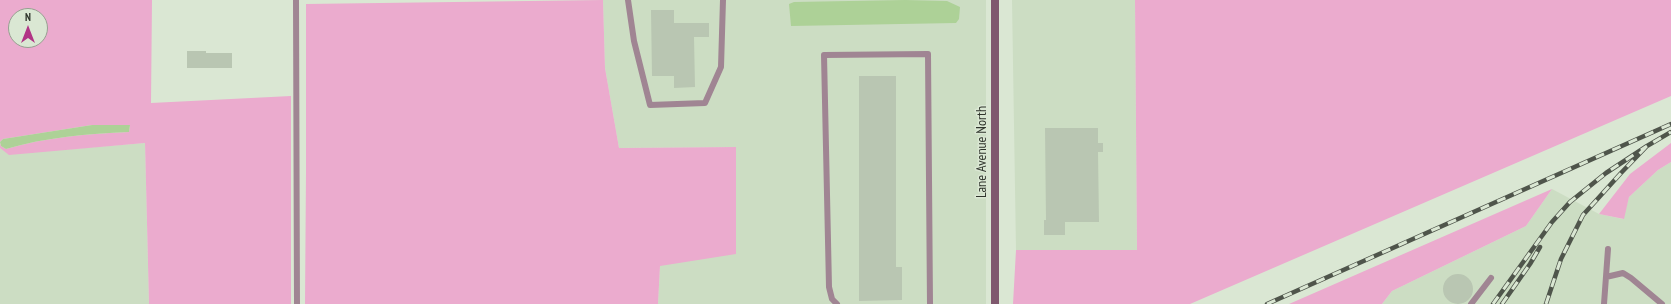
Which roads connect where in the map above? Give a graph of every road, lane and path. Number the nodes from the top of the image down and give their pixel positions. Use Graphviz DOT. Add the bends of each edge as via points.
graph roads {
  1 [pos="296,0"];
  2 [pos="628,0"];
  3 [pos="723,0"];
  4 [pos="996,0"];
  5 [pos="1608,249"];
  6 [pos="1606,277"];
  7 [pos="1490,278"];
  8 [pos="297,304"];
  9 [pos="836,304"];
  10 [pos="930,304"];
  11 [pos="995,304"];
  12 [pos="1471,304"];
  13 [pos="1604,304"];
  14 [pos="1662,304"];
  1 -- 8 [label="lane"];
  2 -- 3 [label="lane" via="634,41 650,105 705,103 721,67"];
  4 -- 11 [label="main road, Lane Avenue North"];
  5 -- 6 [label="lane"];
  6 -- 13 [label="lane"];
  6 -- 14 [label="lane" via="1623,273"];
  7 -- 12 [label="lane"];
  9 -- 10 [label="lane" via="829,287 824,55 928,54"];
}
